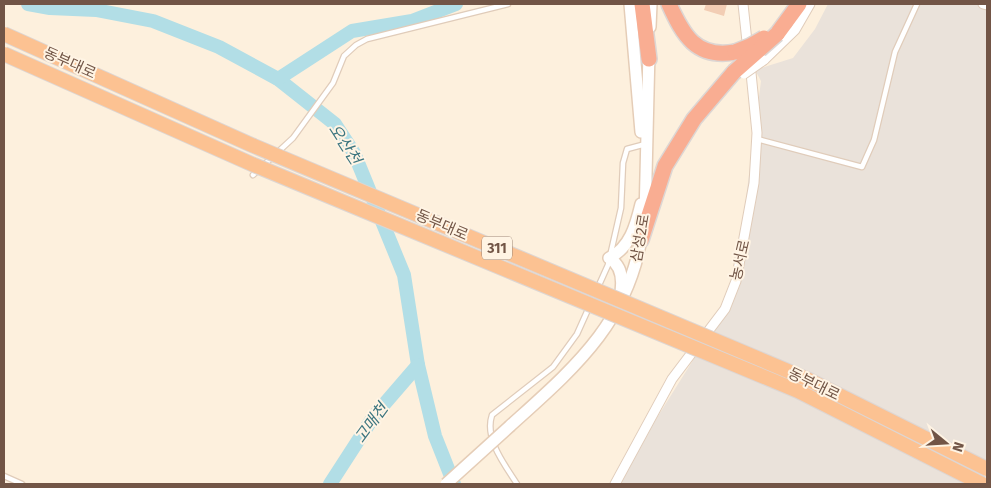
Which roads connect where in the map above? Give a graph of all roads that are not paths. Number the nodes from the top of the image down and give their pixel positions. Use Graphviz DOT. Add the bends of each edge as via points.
graph roads {
  1 [pos="508,4"];
  2 [pos="630,4"];
  3 [pos="642,4"];
  4 [pos="651,4"];
  5 [pos="669,4"];
  6 [pos="743,4"];
  7 [pos="791,4"];
  8 [pos="799,4"];
  9 [pos="810,4"];
  10 [pos="917,4"];
  11 [pos="983,4"];
  12 [pos="987,5"];
  13 [pos="776,31"];
  14 [pos="4,34"];
  15 [pos="4,54"];
  16 [pos="649,59"];
  17 [pos="739,73"];
  18 [pos="757,139"];
  19 [pos="642,145"];
  20 [pos="254,175"];
  21 [pos="646,187"];
  22 [pos="641,240"];
  23 [pos="609,258"];
  24 [pos="619,304"];
  25 [pos="987,469"];
  26 [pos="4,476"];
  27 [pos="22,484"];
  28 [pos="446,484"];
  29 [pos="517,484"];
  30 [pos="615,484"];
  31 [pos="982,484"];
  1 -- 20 [label="lane" via="356,45 344,56 328,88 288,144"];
  2 -- 19 [label="main road"];
  3 -- 16 [label="highway"];
  4 -- 16 [label="main road, 삼성2로"];
  5 -- 13 [label="highway, bridge" via="686,37 721,54 735,52"];
  6 -- 18 [label="street, 농서로"];
  7 -- 13 [label="highway"];
  8 -- 13 [label="highway"];
  9 -- 17 [label="street, bridge" via="795,30 764,60"];
  10 -- 18 [label="lane" via="895,52 874,140 862,167"];
  11 -- 12 [label="street"];
  13 -- 17 [label="highway, bridge"];
  14 -- 25 [label="highway, 동부대로 / 311, bridge" via="254,146 807,379"];
  15 -- 31 [label="highway, 동부대로 / 311, bridge" via="263,169 798,391"];
  16 -- 21 [label="main road, 삼성2로"];
  17 -- 22 [label="highway" via="721,84 694,119 665,166"];
  18 -- 30 [label="street, 농서로" via="748,221 736,281 725,309 672,379"];
  19 -- 21 [label="main road"];
  19 -- 23 [label="lane" via="627,149 620,208"];
  21 -- 22 [label="main road, 삼성2로"];
  21 -- 23 [label="main road" via="628,241 623,249"];
  22 -- 24 [label="main road, 삼성2로" via="631,281"];
  23 -- 24 [label="main road" via="621,275"];
  23 -- 29 [label="lane" via="577,334 553,367 492,415 490,431 503,463"];
  24 -- 28 [label="main road, 삼성2로, bridge" via="600,338 582,359"];
  26 -- 27 [label="lane"];
}
